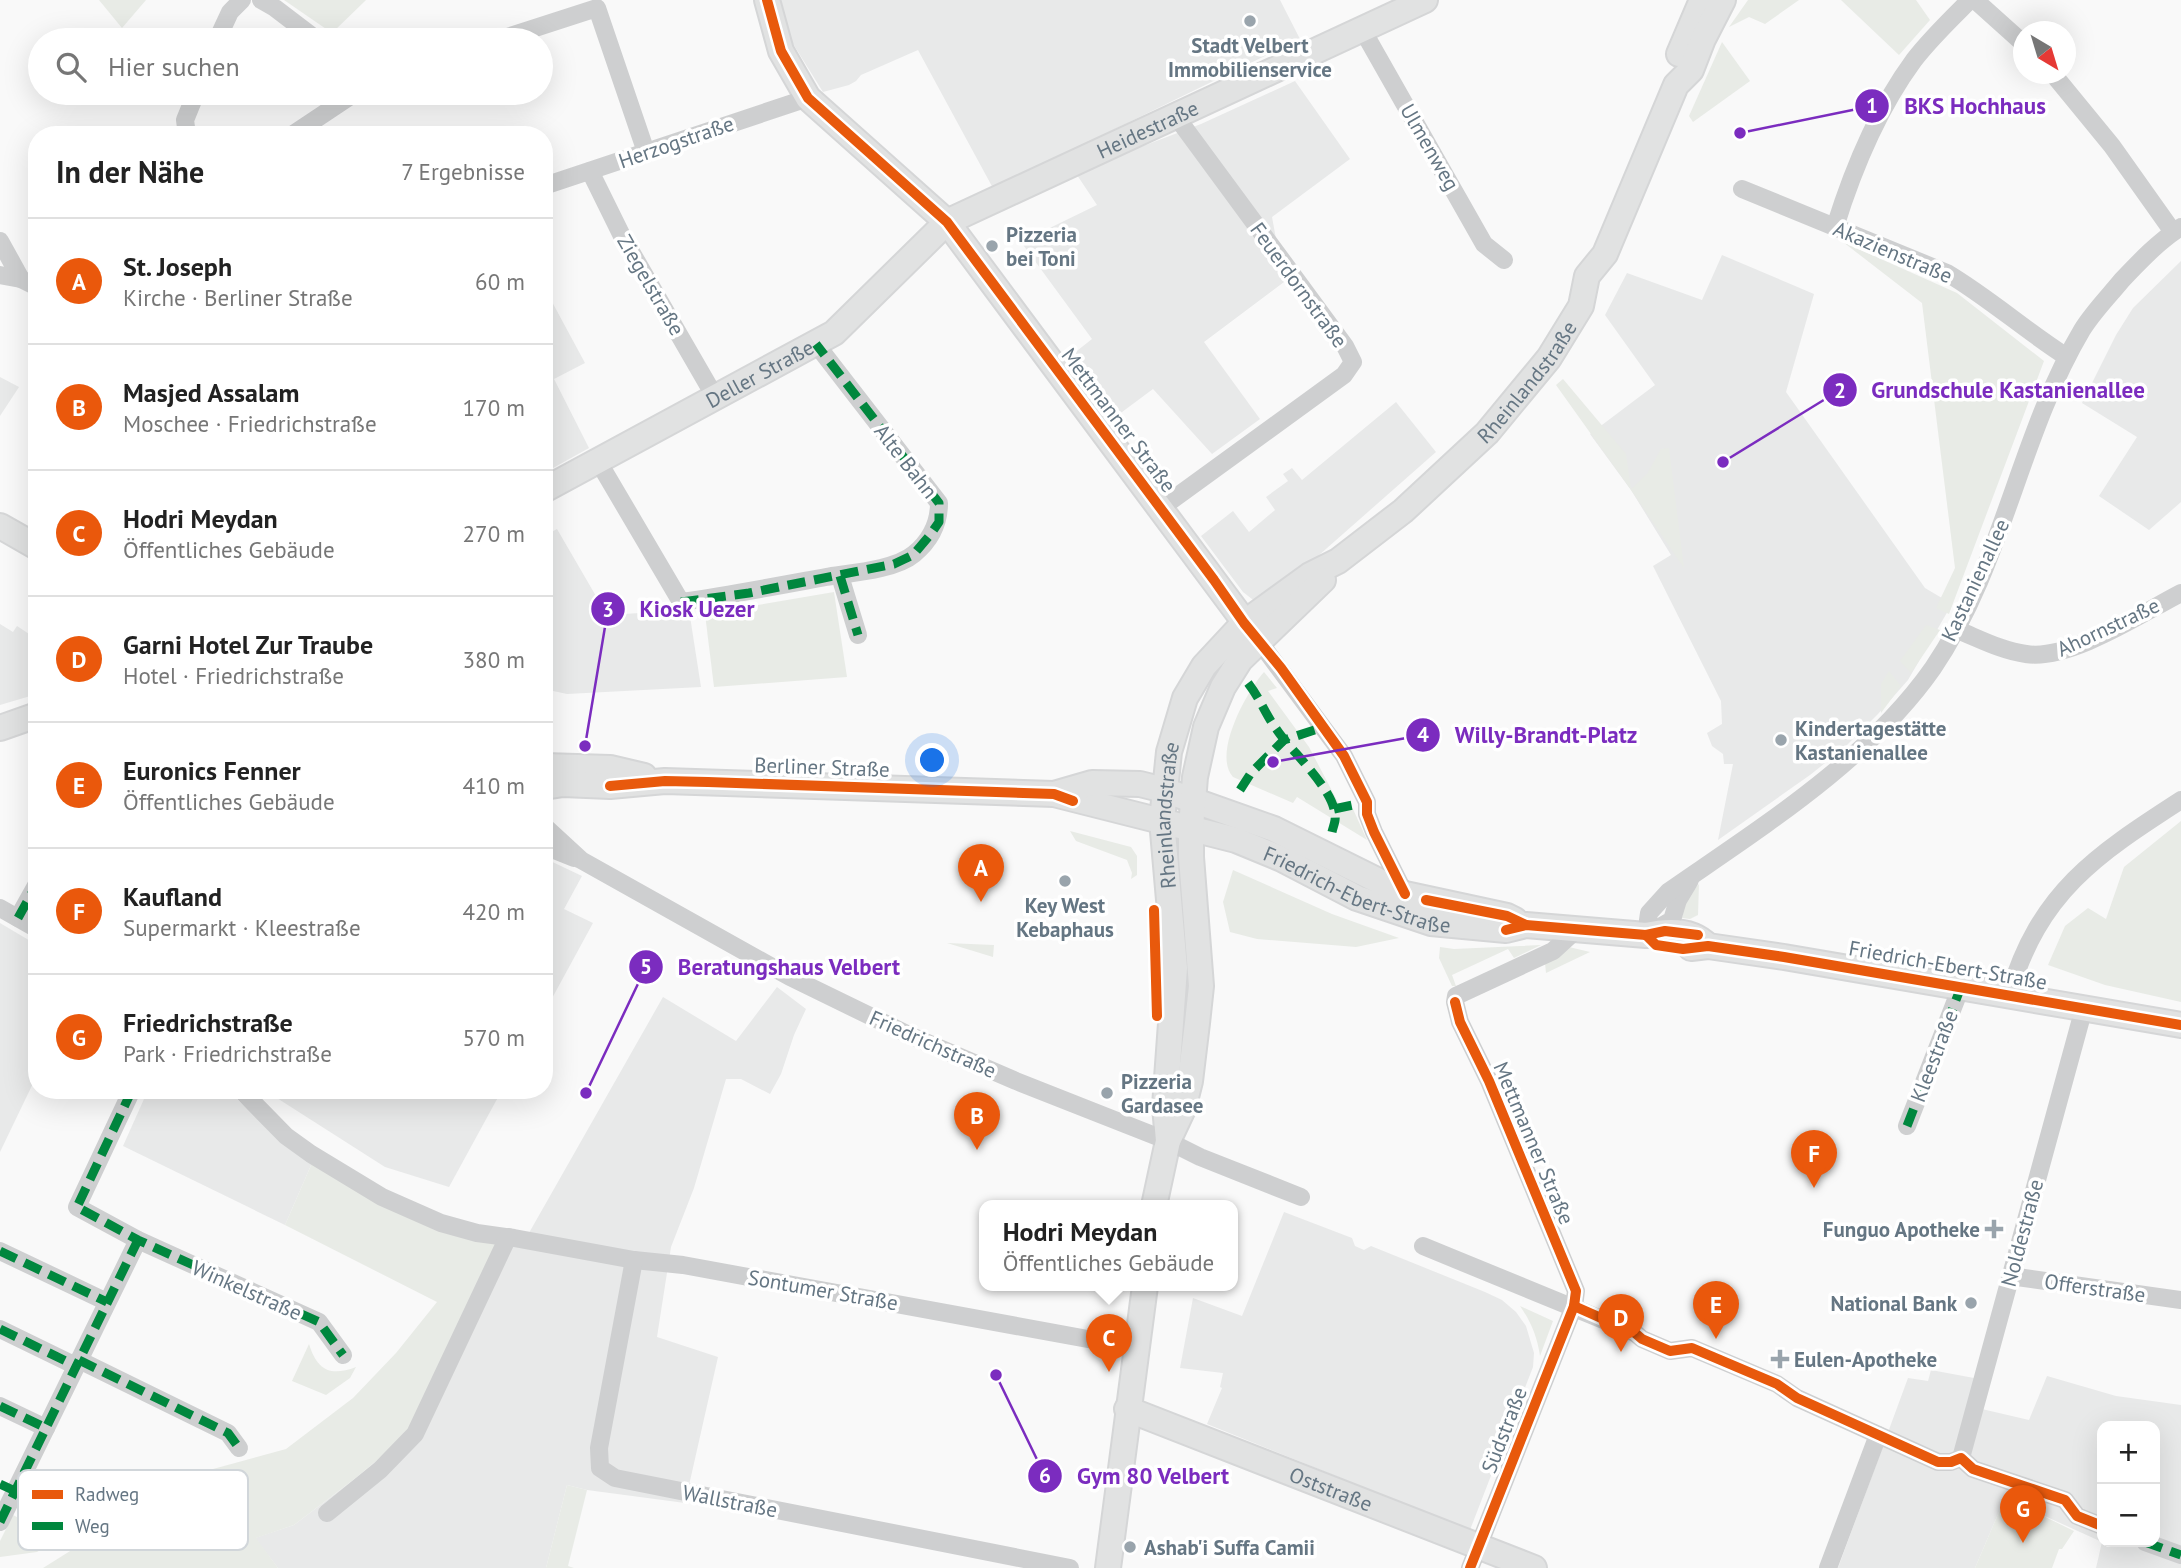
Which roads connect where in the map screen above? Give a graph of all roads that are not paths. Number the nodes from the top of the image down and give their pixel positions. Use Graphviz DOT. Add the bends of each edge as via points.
graph roads {
  1 [pos="242,0"];
  2 [pos="261,0"];
  3 [pos="767,0"];
  4 [pos="1702,0"];
  5 [pos="1723,0"];
  6 [pos="1973,0"];
  7 [pos="1422,1"];
  8 [pos="223,28"];
  9 [pos="301,28"];
  10 [pos="535,28"];
  11 [pos="1362,29"];
  12 [pos="2013,35"];
  13 [pos="2061,84"];
  14 [pos="1676,85"];
  15 [pos="808,98"];
  16 [pos="191,105"];
  17 [pos="337,105"];
  18 [pos="1175,115"];
  19 [pos="186,126"];
  20 [pos="306,126"];
  21 [pos="646,152"];
  22 [pos="590,171"];
  23 [pos="553,183"];
  24 [pos="1742,189"];
  25 [pos="947,222"];
  26 [pos="1835,227"];
  27 [pos="2177,230"];
  28 [pos="0,240"];
  29 [pos="1504,260"];
  30 [pos="0,275"];
  31 [pos="28,282"];
  32 [pos="28,283"];
  33 [pos="816,344"];
  34 [pos="2067,358"];
  35 [pos="715,397"];
  36 [pos="598,461"];
  37 [pos="553,485"];
  38 [pos="1161,508"];
  39 [pos="0,526"];
  40 [pos="28,541"];
  41 [pos="840,576"];
  42 [pos="2181,593"];
  43 [pos="1955,629"];
  44 [pos="1251,632"];
  45 [pos="858,635"];
  46 [pos="28,718"];
  47 [pos="0,728"];
  48 [pos="553,766"];
  49 [pos="665,781"];
  50 [pos="553,786"];
  51 [pos="1164,790"];
  52 [pos="1054,794"];
  53 [pos="1192,799"];
  54 [pos="2181,800"];
  55 [pos="1162,820"];
  56 [pos="1191,827"];
  57 [pos="553,834"];
  58 [pos="553,850"];
  59 [pos="580,860"];
  60 [pos="1694,874"];
  61 [pos="1405,894"];
  62 [pos="28,900"];
  63 [pos="0,908"];
  64 [pos="18,918"];
  65 [pos="28,924"];
  66 [pos="1526,925"];
  67 [pos="1677,927"];
  68 [pos="1577,929"];
  69 [pos="1646,935"];
  70 [pos="1708,946"];
  71 [pos="1961,987"];
  72 [pos="2009,995"];
  73 [pos="2084,1008"];
  74 [pos="2181,1025"];
  75 [pos="128,1099"];
  76 [pos="250,1099"];
  77 [pos="1907,1126"];
  78 [pos="1174,1130"];
  79 [pos="1301,1197"];
  80 [pos="1156,1200"];
  81 [pos="508,1237"];
  82 [pos="138,1240"];
  83 [pos="1423,1246"];
  84 [pos="0,1251"];
  85 [pos="634,1260"];
  86 [pos="2010,1276"];
  87 [pos="1144,1291"];
  88 [pos="2181,1300"];
  89 [pos="107,1302"];
  90 [pos="1574,1306"];
  91 [pos="0,1329"];
  92 [pos="1137,1348"];
  93 [pos="343,1355"];
  94 [pos="78,1363"];
  95 [pos="0,1406"];
  96 [pos="1128,1409"];
  97 [pos="46,1428"];
  98 [pos="1883,1437"];
  99 [pos="239,1448"];
  100 [pos="1961,1458"];
  101 [pos="19,1470"];
  102 [pos="18,1472"];
  103 [pos="8,1488"];
  104 [pos="327,1513"];
  105 [pos="0,1522"];
  106 [pos="2097,1524"];
  107 [pos="2159,1547"];
  108 [pos="2181,1555"];
  109 [pos="1474,1558"];
  110 [pos="1070,1568"];
  111 [pos="1108,1568"];
  112 [pos="1534,1568"];
  113 [pos="1828,1568"];
  1 -- 8 [label="street"];
  2 -- 9 [label="street"];
  3 -- 15 [label="main road, Mettmanner Straße" via="780,51"];
  4 -- 14 [label="main road, Rheinlandstraße" via="1674,66"];
  5 -- 14 [label="main road, Rheinlandstraße" via="1691,69"];
  6 -- 12 [label="street"];
  6 -- 26 [label="street" via="1915,60 1890,98 1850,179"];
  7 -- 11 [label="main road, Heidestraße"];
  10 -- 21 [label="street" via="597,8"];
  11 -- 18 [label="main road, Heidestraße"];
  11 -- 29 [label="street, Ulmenweg" via="1484,244"];
  13 -- 27 [label="street"];
  14 -- 44 [label="main road, Rheinlandstraße" via="1605,254 1602,282 1549,358 1487,433 1429,489 1338,561 1310,575"];
  15 -- 21 [label="street, Herzogstraße"];
  15 -- 25 [label="main road, Mettmanner Straße"];
  16 -- 19 [label="street"];
  17 -- 20 [label="street"];
  18 -- 25 [label="main road, Heidestraße"];
  18 -- 38 [label="street, Feuerdornstraße" via="1353,362 1344,375"];
  21 -- 22 [label="street, Herzogstraße"];
  22 -- 23 [label="street, Herzogstraße"];
  22 -- 35 [label="street, Ziegelstraße"];
  24 -- 26 [label="street, Akazienstraße"];
  25 -- 33 [label="main road, Deller Straße" via="834,333"];
  25 -- 38 [label="main road, Mettmanner Straße"];
  26 -- 34 [label="street, Akazienstraße" via="1947,273"];
  27 -- 34 [label="street, Kastanienallee" via="2138,263 2107,298"];
  28 -- 31 [label="street"];
  30 -- 32 [label="street"];
  33 -- 35 [label="main road, Deller Straße"];
  33 -- 41 [label="street, Alte Bahn" via="939,503 939,522 913,555"];
  34 -- 43 [label="street, Kastanienallee" via="1984,570"];
  35 -- 36 [label="main road, Deller Straße"];
  36 -- 37 [label="main road, Deller Straße"];
  36 -- 41 [label="street, Alte Bahn" via="681,602"];
  38 -- 44 [label="main road, Mettmanner Straße"];
  39 -- 40 [label="main road"];
  41 -- 45 [label="street"];
  42 -- 43 [label="street, Ahornstraße" via="2101,635 2048,654 2010,651"];
  43 -- 60 [label="street, Kastanienallee" via="1899,711 1860,751"];
  44 -- 51 [label="main road, Rheinlandstraße" via="1204,666 1185,698 1173,734"];
  44 -- 53 [label="main road, Rheinlandstraße" via="1213,706"];
  44 -- 61 [label="street, Mettmanner Straße" via="1344,756"];
  46 -- 47 [label="main road"];
  48 -- 49 [label="main road, Berliner Straße" via="610,768"];
  49 -- 50 [label="main road, Berliner Straße"];
  49 -- 52 [label="main road, Berliner Straße"];
  51 -- 52 [label="main road, Berliner Straße" via="1092,783"];
  51 -- 53 [label="main road, Friedrich-Ebert-Straße"];
  51 -- 55 [label="main road, Rheinlandstraße"];
  52 -- 55 [label="main road, Berliner Straße"];
  53 -- 56 [label="main road, Rheinlandstraße"];
  53 -- 61 [label="main road, Friedrich-Ebert-Straße" via="1274,829"];
  54 -- 72 [label="street" via="2091,863 2051,904 2022,954"];
  55 -- 56 [label="main road, Friedrich-Ebert-Straße"];
  55 -- 78 [label="main road, Rheinlandstraße" via="1175,968 1165,1106"];
  56 -- 66 [label="main road, Friedrich-Ebert-Straße" via="1236,840 1357,898 1412,918 1462,928 1506,930"];
  56 -- 78 [label="main road, Rheinlandstraße" via="1201,986 1190,1081"];
  57 -- 59 [label="street, Friedrichstraße"];
  58 -- 59 [label="street, Friedrichstraße"];
  59 -- 78 [label="street, Friedrichstraße" via="790,977 909,1035 1016,1081"];
  60 -- 67 [label="street, Kastanienallee" via="1678,900"];
  60 -- 69 [label="street, Kastanienallee" via="1649,913"];
  61 -- 66 [label="main road, Friedrich-Ebert-Straße" via="1507,916"];
  62 -- 64 [label="street"];
  63 -- 64 [label="street"];
  64 -- 65 [label="street"];
  66 -- 68 [label="main road, Friedrich-Ebert-Straße"];
  67 -- 69 [label="main road, Friedrich-Ebert-Straße"];
  67 -- 70 [label="main road, Friedrich-Ebert-Straße" via="1698,935"];
  68 -- 69 [label="main road, Friedrich-Ebert-Straße"];
  68 -- 90 [label="street, Mettmanner Straße" via="1553,951 1456,996 1455,1002 1576,1292"];
  69 -- 70 [label="main road, Friedrich-Ebert-Straße" via="1656,945"];
  70 -- 71 [label="main road, Friedrich-Ebert-Straße"];
  71 -- 72 [label="main road, Friedrich-Ebert-Straße"];
  71 -- 77 [label="street, Kleestraße"];
  72 -- 73 [label="main road, Friedrich-Ebert-Straße"];
  73 -- 74 [label="main road, Friedrich-Ebert-Straße"];
  73 -- 86 [label="street, Noldestraße"];
  75 -- 82 [label="street, Winkelstraße" via="77,1207"];
  76 -- 81 [label="street, Sontumer Straße" via="286,1136 382,1197 441,1223"];
  78 -- 79 [label="street, Friedrichstraße" via="1200,1157"];
  78 -- 80 [label="main road"];
  81 -- 85 [label="street, Sontumer Straße"];
  81 -- 104 [label="street" via="415,1434"];
  82 -- 89 [label="street"];
  82 -- 93 [label="street, Winkelstraße" via="318,1322"];
  83 -- 90 [label="street"];
  84 -- 89 [label="street"];
  85 -- 92 [label="street, Sontumer Straße" via="683,1265"];
  85 -- 110 [label="street, Wallstraße" via="599,1448 600,1468 615,1478"];
  86 -- 88 [label="street, Offerstraße"];
  86 -- 100 [label="street, Noldestraße"];
  87 -- 92 [label="main road"];
  89 -- 94 [label="street"];
  90 -- 98 [label="street" via="1667,1350 1692,1348 1753,1373"];
  90 -- 109 [label="street, Südstraße"];
  91 -- 94 [label="street"];
  92 -- 96 [label="main road"];
  94 -- 97 [label="street"];
  94 -- 99 [label="street" via="228,1433"];
  95 -- 97 [label="street"];
  96 -- 109 [label="main road, Oststraße"];
  96 -- 111 [label="main road"];
  97 -- 101 [label="street"];
  98 -- 100 [label="street" via="1938,1462"];
  98 -- 113 [label="street"];
  100 -- 106 [label="street" via="1973,1469 2065,1500 2077,1516"];
  102 -- 103 [label="street"];
  103 -- 105 [label="street"];
  107 -- 108 [label="street"];
  109 -- 112 [label="main road, Oststraße"];
}
